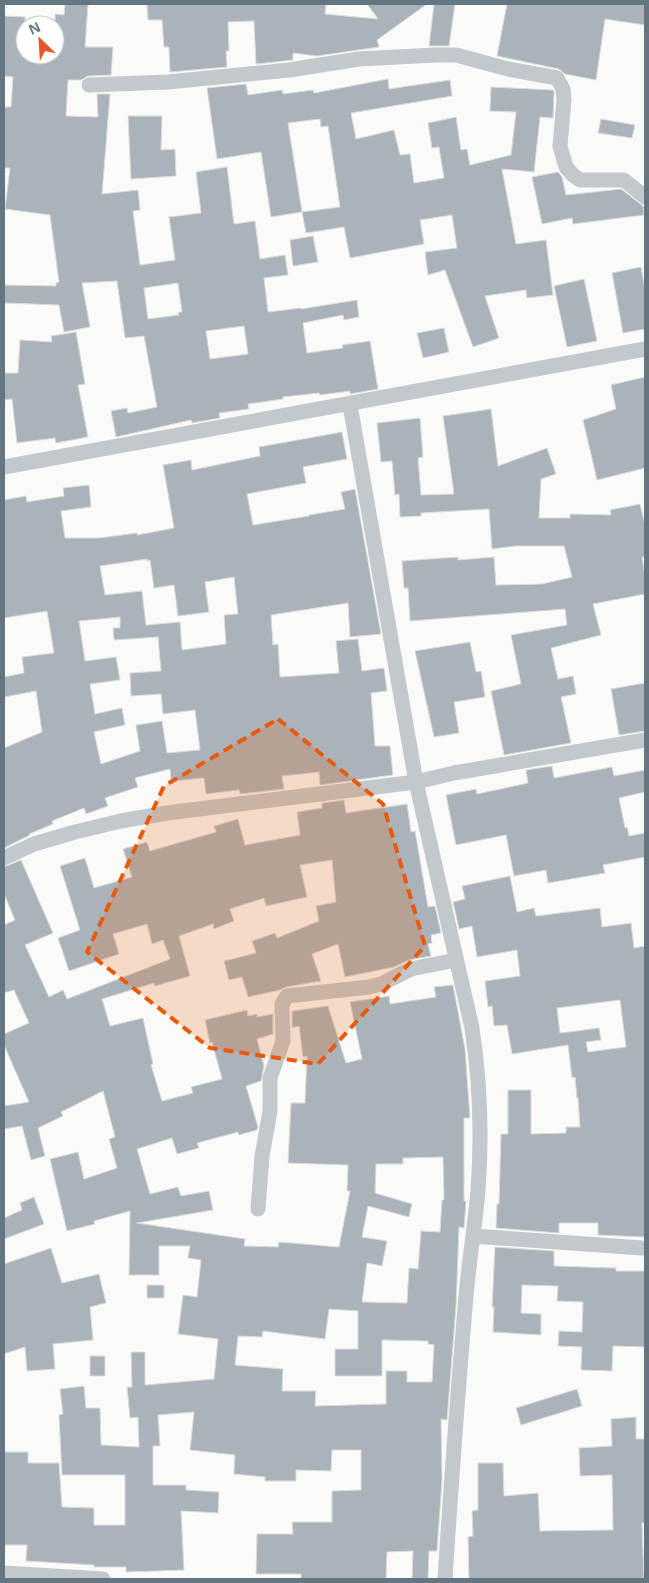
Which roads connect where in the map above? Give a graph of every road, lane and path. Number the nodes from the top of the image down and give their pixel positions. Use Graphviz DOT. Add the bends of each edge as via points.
graph roads {
  1 [pos="89,85"];
  2 [pos="645,197"];
  3 [pos="645,350"];
  4 [pos="350,405"];
  5 [pos="4,467"];
  6 [pos="645,740"];
  7 [pos="416,782"];
  8 [pos="4,858"];
  9 [pos="456,960"];
  10 [pos="258,1209"];
  11 [pos="473,1236"];
  12 [pos="642,1248"];
  13 [pos="4,1573"];
  14 [pos="103,1579"];
  15 [pos="444,1579"];
  1 -- 2 [label="street" via="168,82 289,70 359,59 456,56 557,78 563,88 560,146 566,167 580,180 624,180"];
  3 -- 4 [label="street"];
  4 -- 5 [label="street"];
  4 -- 7 [label="street"];
  6 -- 7 [label="street"];
  7 -- 8 [label="street" via="121,821 34,844"];
  7 -- 9 [label="street"];
  9 -- 10 [label="street" via="411,969 368,987 287,996 282,1004 283,1041 270,1078 270,1111"];
  9 -- 11 [label="street" via="476,1052 480,1122"];
  11 -- 12 [label="street"];
  11 -- 15 [label="street"];
  13 -- 14 [label="street"];
}
